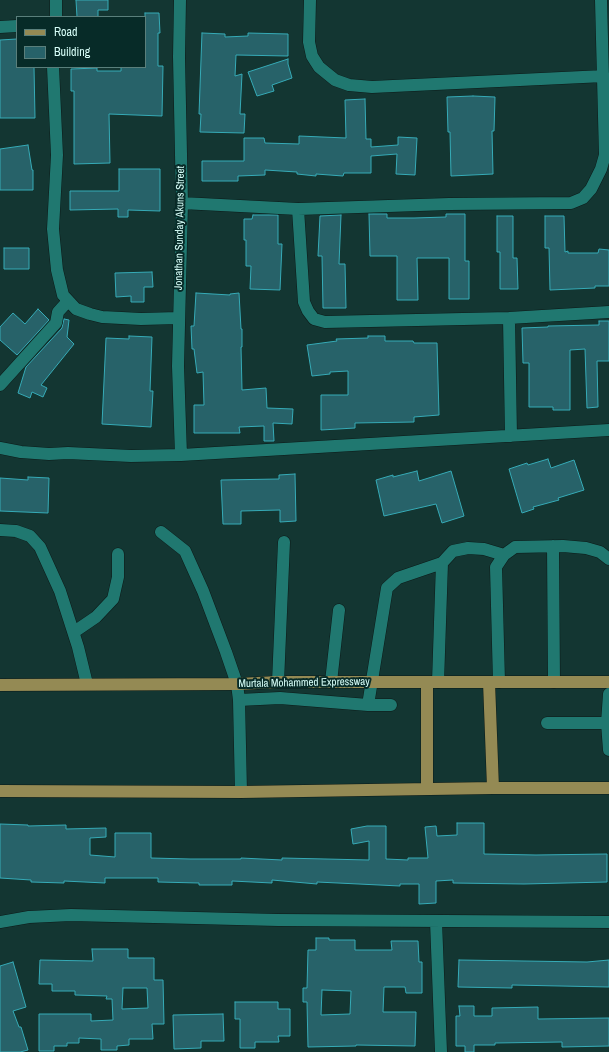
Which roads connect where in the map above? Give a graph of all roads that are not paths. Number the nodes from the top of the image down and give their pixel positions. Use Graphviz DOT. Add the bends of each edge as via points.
graph roads {
  1 [pos="56,0"];
  2 [pos="180,0"];
  3 [pos="310,0"];
  4 [pos="601,0"];
  5 [pos="56,16"];
  6 [pos="16,26"];
  7 [pos="0,27"];
  8 [pos="53,68"];
  9 [pos="604,76"];
  10 [pos="182,203"];
  11 [pos="298,209"];
  12 [pos="68,301"];
  13 [pos="609,312"];
  14 [pos="178,318"];
  15 [pos="509,318"];
  16 [pos="0,385"];
  17 [pos="609,430"];
  18 [pos="511,436"];
  19 [pos="0,448"];
  20 [pos="181,455"];
  21 [pos="0,530"];
  22 [pos="161,532"];
  23 [pos="284,542"];
  24 [pos="553,546"];
  25 [pos="118,554"];
  26 [pos="504,556"];
  27 [pos="609,559"];
  28 [pos="442,563"];
  29 [pos="340,610"];
  30 [pos="74,632"];
  31 [pos="278,682"];
  32 [pos="331,682"];
  33 [pos="371,682"];
  34 [pos="432,682"];
  35 [pos="494,682"];
  36 [pos="554,682"];
  37 [pos="609,682"];
  38 [pos="87,684"];
  39 [pos="237,684"];
  40 [pos="0,685"];
  41 [pos="609,694"];
  42 [pos="238,700"];
  43 [pos="368,705"];
  44 [pos="391,705"];
  45 [pos="547,723"];
  46 [pos="608,723"];
  47 [pos="609,750"];
  48 [pos="493,788"];
  49 [pos="609,788"];
  50 [pos="427,789"];
  51 [pos="0,791"];
  52 [pos="241,792"];
  53 [pos="436,921"];
  54 [pos="0,922"];
  55 [pos="609,922"];
  56 [pos="441,1052"];
  1 -- 5 [label="street"];
  2 -- 10 [label="street, Jonathan Sunday Akuns Street"];
  3 -- 9 [label="street" via="309,42 312,56 319,67 335,80 349,85 380,86"];
  4 -- 9 [label="street"];
  6 -- 7 [label="street"];
  8 -- 12 [label="street" via="57,155 53,229 56,270 63,295"];
  9 -- 11 [label="street" via="605,155 591,189 583,198 571,203"];
  10 -- 11 [label="street"];
  10 -- 14 [label="street, Jonathan Sunday Akuns Street"];
  11 -- 15 [label="street" via="304,302 314,319 325,322"];
  12 -- 14 [label="street" via="76,309 102,316"];
  12 -- 16 [label="street" via="58,312 56,322"];
  13 -- 15 [label="street"];
  14 -- 20 [label="street, Jonathan Sunday Akuns Street"];
  15 -- 18 [label="street"];
  17 -- 18 [label="street"];
  18 -- 20 [label="street"];
  19 -- 20 [label="street" via="49,454"];
  21 -- 30 [label="street" via="16,531 30,536 40,547 60,590"];
  22 -- 39 [label="street" via="185,551"];
  23 -- 31 [label="street"];
  24 -- 26 [label="street" via="515,547"];
  24 -- 27 [label="street" via="586,548 600,552"];
  24 -- 36 [label="street"];
  25 -- 30 [label="street" via="118,577 113,599 96,617"];
  26 -- 28 [label="street" via="484,549 468,548 453,551"];
  26 -- 35 [label="street" via="496,567"];
  28 -- 33 [label="street" via="398,578 388,588"];
  28 -- 34 [label="street"];
  29 -- 32 [label="street"];
  30 -- 38 [label="street"];
  31 -- 32 [label="main road, Murtala Mohammed Expressway"];
  31 -- 39 [label="main road, Murtala Mohammed Expressway"];
  32 -- 33 [label="main road, Murtala Mohammed Expressway"];
  33 -- 34 [label="main road, Murtala Mohammed Expressway"];
  33 -- 43 [label="street"];
  34 -- 35 [label="main road, Murtala Mohammed Expressway"];
  34 -- 50 [label="main road"];
  35 -- 36 [label="main road, Murtala Mohammed Expressway"];
  35 -- 48 [label="main road"];
  36 -- 37 [label="main road, Murtala Mohammed Expressway"];
  38 -- 39 [label="main road, Murtala Mohammed Expressway"];
  38 -- 40 [label="main road, Murtala Mohammed Expressway"];
  39 -- 42 [label="street"];
  41 -- 46 [label="street"];
  42 -- 43 [label="street" via="280,698"];
  42 -- 52 [label="street"];
  43 -- 44 [label="street"];
  45 -- 46 [label="street"];
  46 -- 47 [label="street"];
  48 -- 49 [label="main road"];
  48 -- 50 [label="main road"];
  50 -- 52 [label="main road"];
  51 -- 52 [label="main road"];
  53 -- 54 [label="street" via="71,915 29,917"];
  53 -- 55 [label="street"];
  53 -- 56 [label="street"];
}
